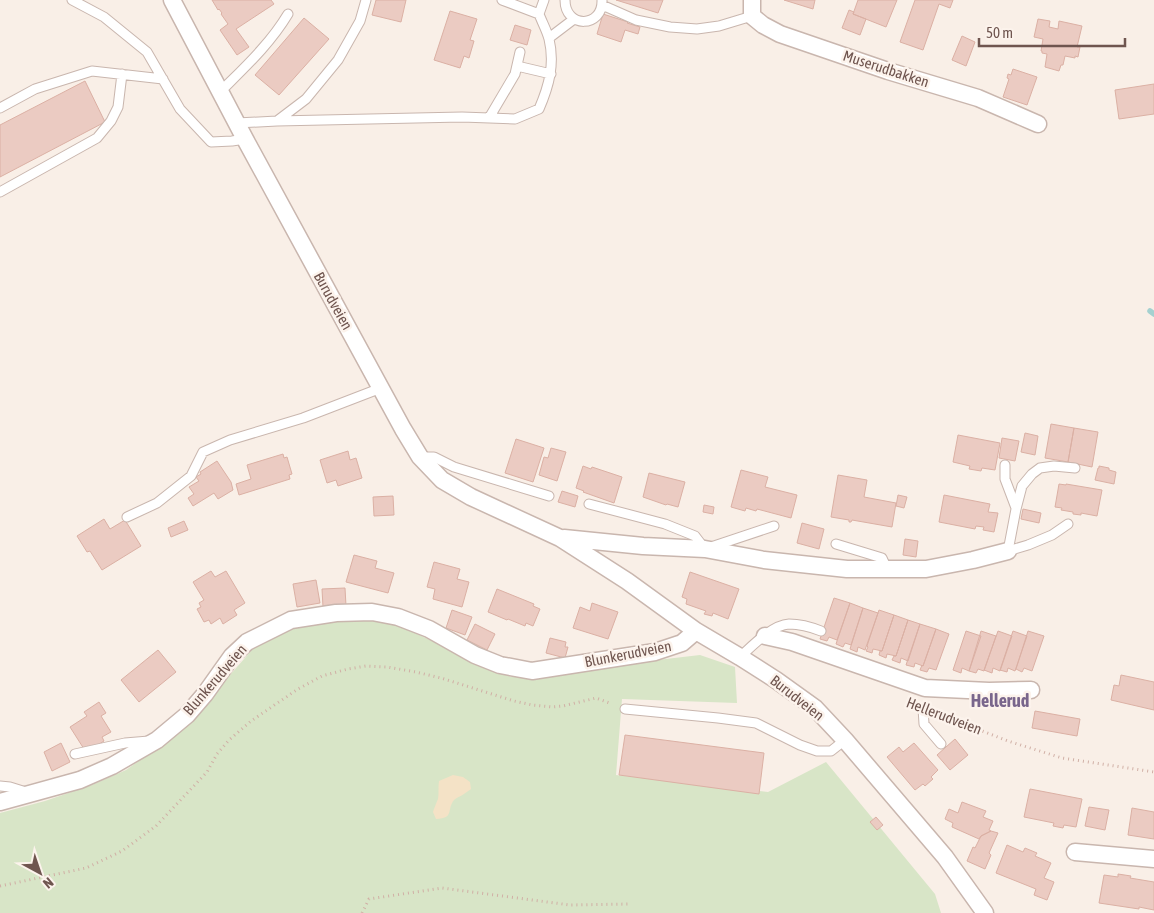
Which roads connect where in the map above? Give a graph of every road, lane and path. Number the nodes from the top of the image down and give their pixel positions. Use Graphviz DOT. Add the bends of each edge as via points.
graph roads {
  1 [pos="72,0"];
  2 [pos="172,0"];
  3 [pos="366,0"];
  4 [pos="502,0"];
  5 [pos="544,0"];
  6 [pos="565,0"];
  7 [pos="602,3"];
  8 [pos="752,8"];
  9 [pos="288,14"];
  10 [pos="539,14"];
  11 [pos="574,19"];
  12 [pos="549,38"];
  13 [pos="520,52"];
  14 [pos="517,66"];
  15 [pos="122,74"];
  16 [pos="551,74"];
  17 [pos="163,79"];
  18 [pos="221,91"];
  19 [pos="0,108"];
  20 [pos="489,118"];
  21 [pos="277,121"];
  22 [pos="237,123"];
  23 [pos="1038,124"];
  24 [pos="245,139"];
  25 [pos="0,192"];
  26 [pos="381,388"];
  27 [pos="420,457"];
  28 [pos="1005,465"];
  29 [pos="1075,468"];
  30 [pos="549,496"];
  31 [pos="589,504"];
  32 [pos="1016,509"];
  33 [pos="127,517"];
  34 [pos="1068,524"];
  35 [pos="774,526"];
  36 [pos="560,538"];
  37 [pos="836,544"];
  38 [pos="705,549"];
  39 [pos="1008,551"];
  40 [pos="887,569"];
  41 [pos="696,631"];
  42 [pos="820,631"];
  43 [pos="765,636"];
  44 [pos="745,653"];
  45 [pos="1031,690"];
  46 [pos="923,708"];
  47 [pos="625,709"];
  48 [pos="157,740"];
  49 [pos="845,740"];
  50 [pos="941,744"];
  51 [pos="75,754"];
  52 [pos="1154,772"];
  53 [pos="0,786"];
  54 [pos="31,794"];
  55 [pos="0,802"];
  56 [pos="1075,852"];
  57 [pos="1154,859"];
  58 [pos="0,886"];
  59 [pos="629,904"];
  60 [pos="362,913"];
  61 [pos="984,913"];
  1 -- 17 [label="lane" via="104,17 147,52"];
  2 -- 18 [label="street, Burudveien"];
  3 -- 21 [label="lane" via="360,20 338,60 306,99"];
  4 -- 10 [label="lane"];
  5 -- 10 [label="lane"];
  6 -- 11 [label="lane" via="566,9"];
  7 -- 8 [label="lane" via="636,20 688,29 719,26"];
  7 -- 11 [label="lane" via="600,12 593,19"];
  8 -- 23 [label="street, Muserudbakken" via="763,25 780,34 978,98"];
  9 -- 18 [label="lane" via="258,54"];
  10 -- 12 [label="lane"];
  11 -- 12 [label="lane"];
  12 -- 16 [label="lane"];
  13 -- 14 [label="lane"];
  14 -- 16 [label="lane"];
  14 -- 20 [label="lane"];
  15 -- 17 [label="lane"];
  15 -- 19 [label="lane" via="92,71 35,90"];
  15 -- 25 [label="lane" via="118,107 97,138"];
  16 -- 20 [label="lane" via="539,109 515,119"];
  17 -- 24 [label="lane" via="180,110 211,142"];
  18 -- 22 [label="street, Burudveien"];
  20 -- 21 [label="lane"];
  21 -- 22 [label="lane"];
  22 -- 24 [label="street, Burudveien"];
  24 -- 26 [label="street, Burudveien"];
  26 -- 27 [label="street, Burudveien"];
  26 -- 33 [label="lane" via="203,452 191,476 157,503"];
  27 -- 30 [label="lane" via="434,457 454,467"];
  27 -- 36 [label="street, Burudveien" via="442,480 470,497"];
  28 -- 32 [label="lane" via="1005,479"];
  29 -- 32 [label="lane" via="1040,468 1022,486"];
  31 -- 38 [label="lane" via="665,524 695,536"];
  32 -- 39 [label="lane"];
  34 -- 39 [label="lane" via="1052,535"];
  35 -- 38 [label="lane"];
  36 -- 38 [label="street, Burudveien"];
  36 -- 41 [label="street, Burudveien"];
  37 -- 40 [label="lane" via="882,558"];
  38 -- 40 [label="street, Burudveien" via="764,560 847,569"];
  39 -- 40 [label="street, Burudveien" via="926,569"];
  41 -- 44 [label="street, Burudveien"];
  41 -- 48 [label="street, Blunkerudveien" via="682,643 655,652 532,671 500,665 429,629 372,612 336,613 291,620 247,642 232,656 187,715"];
  42 -- 43 [label="lane" via="788,624"];
  43 -- 44 [label="lane"];
  43 -- 45 [label="street" via="792,642 925,688"];
  44 -- 49 [label="street, Burudveien" via="815,708"];
  46 -- 50 [label="lane" via="924,724"];
  46 -- 52 [label="path, Hellerudveien" via="1062,758"];
  47 -- 49 [label="lane" via="756,723 817,752 831,751"];
  47 -- 58 [label="path" via="596,698 563,706 532,705 441,678 388,667 366,666 322,676 251,721 229,740 207,772 156,826 122,851 86,868"];
  48 -- 51 [label="lane"];
  48 -- 54 [label="street, Blunkerudveien" via="104,770"];
  49 -- 61 [label="street, Burudveien" via="945,857"];
  53 -- 54 [label="lane"];
  54 -- 55 [label="street, Blunkerudveien"];
  56 -- 57 [label="street"];
  59 -- 60 [label="path" via="570,905 442,888 369,899"];
}
